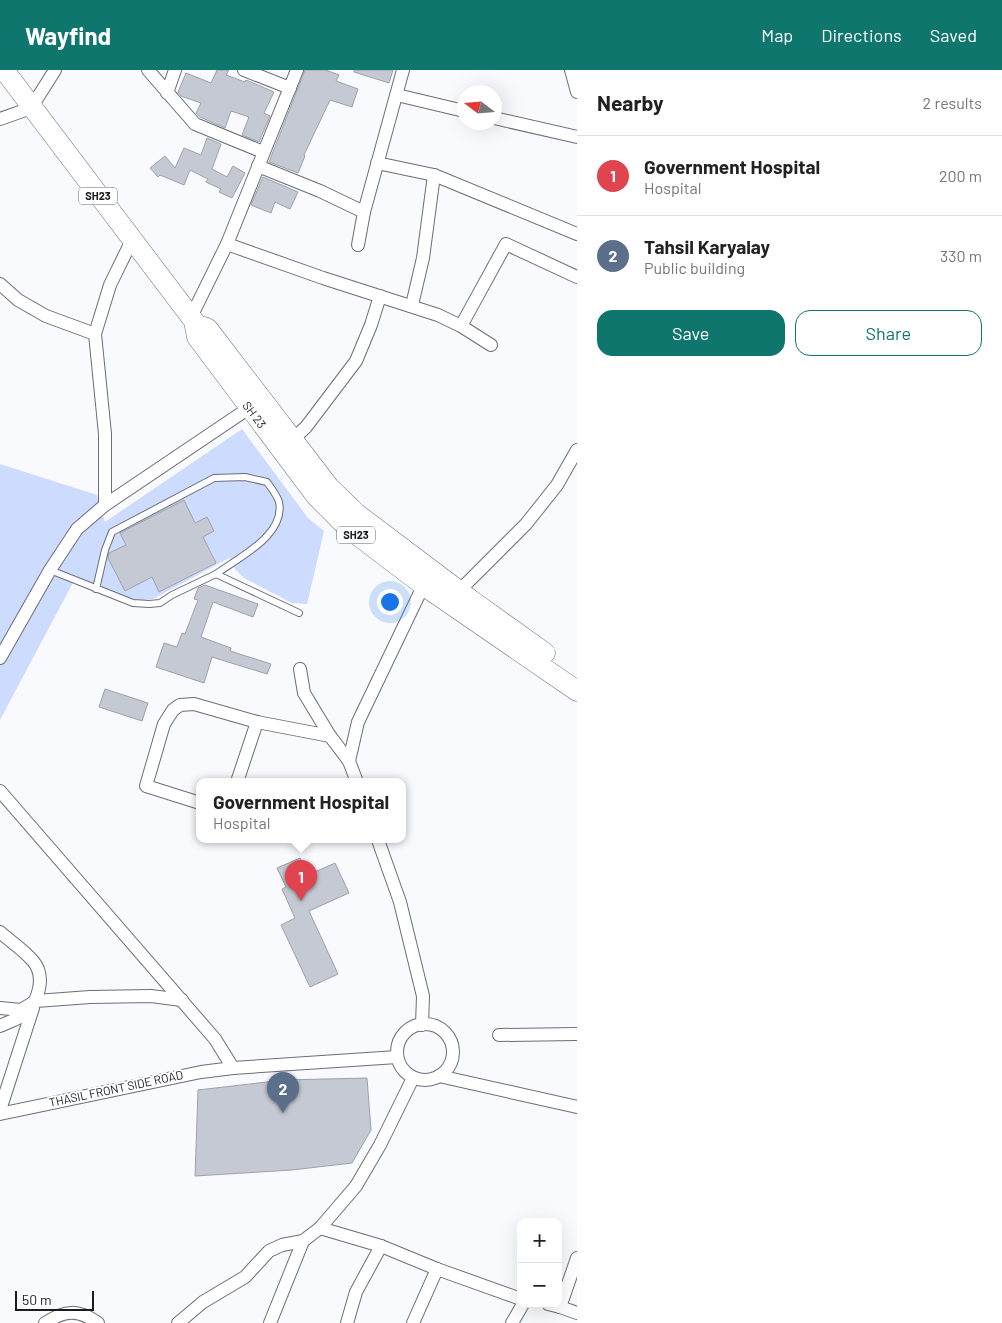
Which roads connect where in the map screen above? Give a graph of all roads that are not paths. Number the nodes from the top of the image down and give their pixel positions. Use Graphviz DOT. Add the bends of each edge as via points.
graph roads {
  1 [pos="55,70"];
  2 [pos="148,70"];
  3 [pos="175,70"];
  4 [pos="244,70"];
  5 [pos="297,70"];
  6 [pos="403,70"];
  7 [pos="6,71"];
  8 [pos="569,71"];
  9 [pos="290,88"];
  10 [pos="577,92"];
  11 [pos="167,93"];
  12 [pos="397,95"];
  13 [pos="31,108"];
  14 [pos="457,108"];
  15 [pos="0,119"];
  16 [pos="502,120"];
  17 [pos="577,137"];
  18 [pos="263,152"];
  19 [pos="377,163"];
  20 [pos="258,166"];
  21 [pos="434,175"];
  22 [pos="364,212"];
  23 [pos="577,234"];
  24 [pos="132,240"];
  25 [pos="227,244"];
  26 [pos="358,245"];
  27 [pos="577,277"];
  28 [pos="0,284"];
  29 [pos="380,296"];
  30 [pos="412,306"];
  31 [pos="192,319"];
  32 [pos="461,326"];
  33 [pos="94,334"];
  34 [pos="491,345"];
  35 [pos="255,404"];
  36 [pos="292,440"];
  37 [pos="577,450"];
  38 [pos="303,467"];
  39 [pos="105,505"];
  40 [pos="50,570"];
  41 [pos="216,574"];
  42 [pos="428,578"];
  43 [pos="96,589"];
  44 [pos="454,597"];
  45 [pos="299,613"];
  46 [pos="0,658"];
  47 [pos="555,668"];
  48 [pos="300,669"];
  49 [pos="577,675"];
  50 [pos="577,691"];
  51 [pos="256,722"];
  52 [pos="330,736"];
  53 [pos="349,761"];
  54 [pos="238,778"];
  55 [pos="356,778"];
  56 [pos="0,791"];
  57 [pos="196,802"];
  58 [pos="379,843"];
  59 [pos="0,932"];
  60 [pos="182,1000"];
  61 [pos="36,1001"];
  62 [pos="0,1008"];
  63 [pos="422,1024"];
  64 [pos="0,1026"];
  65 [pos="577,1034"];
  66 [pos="499,1035"];
  67 [pos="398,1057"];
  68 [pos="234,1068"];
  69 [pos="439,1076"];
  70 [pos="413,1078"];
  71 [pos="577,1106"];
  72 [pos="0,1112"];
  73 [pos="320,1228"];
  74 [pos="303,1241"];
  75 [pos="381,1246"];
  76 [pos="577,1258"];
  77 [pos="438,1269"];
  78 [pos="562,1289"];
  79 [pos="517,1298"];
  80 [pos="521,1308"];
  81 [pos="561,1308"];
  82 [pos="577,1313"];
  83 [pos="45,1323"];
  84 [pos="98,1323"];
  85 [pos="178,1323"];
  86 [pos="270,1323"];
  87 [pos="347,1323"];
  88 [pos="413,1323"];
  89 [pos="512,1323"];
  1 -- 13 [label="street"];
  2 -- 11 [label="street"];
  3 -- 11 [label="street"];
  4 -- 9 [label="street"];
  5 -- 9 [label="street"];
  6 -- 12 [label="street"];
  7 -- 13 [label="main road, SH23"];
  8 -- 10 [label="street"];
  9 -- 18 [label="street"];
  11 -- 18 [label="street" via="195,124"];
  12 -- 14 [label="street"];
  12 -- 19 [label="street"];
  13 -- 15 [label="street"];
  13 -- 24 [label="main road, SH23"];
  16 -- 17 [label="street"];
  18 -- 20 [label="street"];
  19 -- 21 [label="street"];
  19 -- 22 [label="street"];
  20 -- 22 [label="street"];
  20 -- 25 [label="street"];
  21 -- 23 [label="street"];
  21 -- 30 [label="street" via="423,258"];
  22 -- 26 [label="street"];
  24 -- 31 [label="main road, SH23"];
  24 -- 33 [label="street" via="110,285"];
  25 -- 29 [label="street"];
  25 -- 31 [label="street"];
  27 -- 32 [label="street" via="506,244"];
  28 -- 33 [label="street" via="18,300 46,316"];
  29 -- 30 [label="street"];
  29 -- 36 [label="street" via="356,361 306,428"];
  30 -- 32 [label="street"];
  31 -- 35 [label="main road" via="208,329 220,356"];
  32 -- 34 [label="street"];
  33 -- 39 [label="street" via="105,434"];
  35 -- 36 [label="main road"];
  35 -- 38 [label="main road, SH 23"];
  35 -- 39 [label="street"];
  36 -- 38 [label="main road"];
  37 -- 44 [label="street" via="557,485 526,524"];
  38 -- 42 [label="main road" via="329,486"];
  39 -- 40 [label="street" via="77,529"];
  40 -- 43 [label="lane"];
  40 -- 46 [label="street"];
  41 -- 43 [label="lane" via="160,603 133,603"];
  41 -- 43 [label="lane" via="254,549 274,527 280,508 267,482 245,477 214,478 112,532"];
  41 -- 45 [label="lane"];
  42 -- 44 [label="main road"];
  42 -- 53 [label="street" via="358,722"];
  44 -- 47 [label="main road"];
  47 -- 49 [label="main road"];
  47 -- 50 [label="main road"];
  48 -- 52 [label="street" via="304,693"];
  51 -- 52 [label="street"];
  51 -- 54 [label="street"];
  51 -- 57 [label="street" via="194,704 180,705 173,710 164,724 146,786"];
  52 -- 53 [label="street"];
  53 -- 55 [label="street"];
  56 -- 60 [label="street"];
  58 -- 63 [label="street" via="400,902 423,996"];
  59 -- 61 [label="street" via="35,963 40,976"];
  60 -- 61 [label="street" via="151,996"];
  60 -- 68 [label="street" via="216,1039"];
  61 -- 62 [label="street" via="21,1010"];
  61 -- 64 [label="street" via="24,1014"];
  61 -- 72 [label="street"];
  63 -- 67 [label="street" via="406,1032 400,1040"];
  63 -- 69 [label="street" via="440,1029 451,1044 451,1062"];
  65 -- 66 [label="street"];
  67 -- 68 [label="street, THASIL FRONT SIDE ROAD"];
  67 -- 70 [label="street" via="400,1066"];
  68 -- 72 [label="street, THASIL FRONT SIDE ROAD"];
  69 -- 70 [label="street" via="430,1080"];
  69 -- 71 [label="street"];
  70 -- 73 [label="street" via="360,1178"];
  73 -- 74 [label="street"];
  73 -- 75 [label="street"];
  74 -- 85 [label="street" via="269,1251 246,1277 203,1302"];
  74 -- 86 [label="street"];
  75 -- 77 [label="street"];
  75 -- 87 [label="street" via="356,1292"];
  76 -- 78 [label="street"];
  77 -- 79 [label="street"];
  77 -- 88 [label="street"];
  80 -- 89 [label="street"];
  81 -- 82 [label="street"];
  83 -- 84 [label="street" via="64,1312 88,1316"];
}
